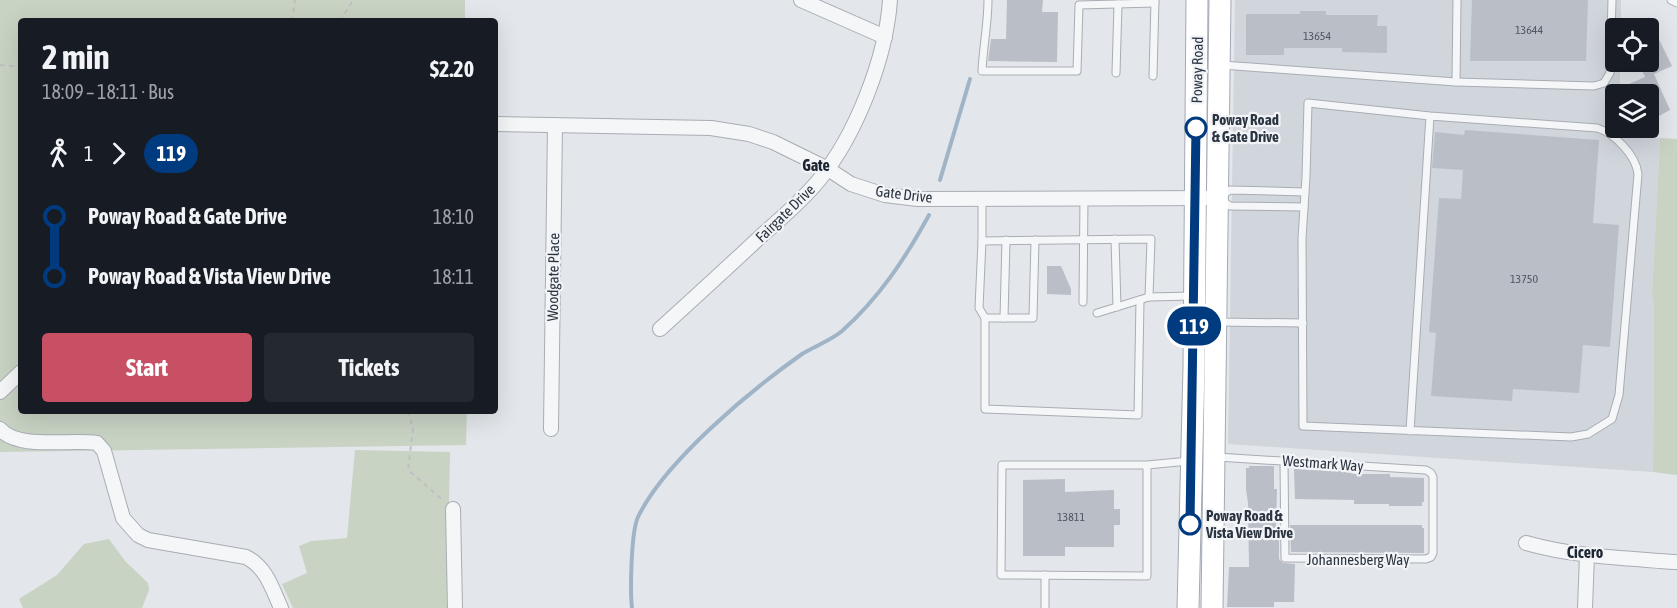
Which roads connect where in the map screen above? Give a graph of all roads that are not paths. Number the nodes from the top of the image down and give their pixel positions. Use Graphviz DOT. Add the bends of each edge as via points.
graph roads {
  1 [pos="801,0"];
  2 [pos="890,0"];
  3 [pos="988,0"];
  4 [pos="1197,0"];
  5 [pos="1457,0"];
  6 [pos="1612,0"];
  7 [pos="1671,0"];
  8 [pos="1155,2"];
  9 [pos="1123,3"];
  10 [pos="1677,3"];
  11 [pos="1218,6"];
  12 [pos="885,37"];
  13 [pos="1220,64"];
  14 [pos="1116,72"];
  15 [pos="1153,76"];
  16 [pos="1456,81"];
  17 [pos="1431,116"];
  18 [pos="498,124"];
  19 [pos="555,125"];
  20 [pos="828,169"];
  21 [pos="1305,192"];
  22 [pos="1084,198"];
  23 [pos="1196,198"];
  24 [pos="1218,198"];
  25 [pos="982,199"];
  26 [pos="1304,207"];
  27 [pos="1115,239"];
  28 [pos="1006,240"];
  29 [pos="1035,240"];
  30 [pos="1085,240"];
  31 [pos="982,241"];
  32 [pos="1194,296"];
  33 [pos="1149,297"];
  34 [pos="1140,300"];
  35 [pos="1083,302"];
  36 [pos="1117,307"];
  37 [pos="1097,313"];
  38 [pos="985,318"];
  39 [pos="1004,318"];
  40 [pos="1216,321"];
  41 [pos="1302,322"];
  42 [pos="660,329"];
  43 [pos="1194,367"];
  44 [pos="18,375"];
  45 [pos="0,392"];
  46 [pos="0,429"];
  47 [pos="551,429"];
  48 [pos="1410,431"];
  49 [pos="1214,457"];
  50 [pos="1284,460"];
  51 [pos="1192,461"];
  52 [pos="1148,465"];
  53 [pos="453,509"];
  54 [pos="1526,543"];
  55 [pos="1587,555"];
  56 [pos="1431,557"];
  57 [pos="1675,562"];
  58 [pos="1045,575"];
  59 [pos="1212,602"];
  60 [pos="281,608"];
  61 [pos="455,608"];
  62 [pos="1045,608"];
  63 [pos="1188,608"];
  64 [pos="1585,608"];
  1 -- 12 [label="street"];
  2 -- 12 [label="street, Fairgate Drive"];
  3 -- 9 [label="lane" via="982,71 1077,72 1079,5"];
  4 -- 23 [label="main road, Poway Road"];
  5 -- 16 [label="lane"];
  6 -- 16 [label="lane" via="1610,73 1600,85"];
  7 -- 10 [label="lane"];
  8 -- 9 [label="lane"];
  8 -- 15 [label="lane"];
  9 -- 14 [label="lane"];
  11 -- 13 [label="main road, Poway Road"];
  12 -- 20 [label="street, Fairgate Drive" via="860,110"];
  13 -- 16 [label="lane"];
  13 -- 24 [label="main road, Poway Road"];
  17 -- 21 [label="lane" via="1308,104"];
  17 -- 48 [label="lane"];
  17 -- 48 [label="lane" via="1597,128 1613,136 1634,161 1638,174 1619,395 1612,419 1588,434 1571,437"];
  18 -- 19 [label="street, Gate Drive"];
  19 -- 20 [label="street, Gate Drive" via="711,128 749,134"];
  19 -- 47 [label="street, Woodgate Place"];
  20 -- 25 [label="street, Gate Drive" via="851,184 885,195"];
  20 -- 42 [label="street, Fairgate Drive" via="789,211"];
  21 -- 24 [label="lane" via="1230,190"];
  21 -- 26 [label="lane"];
  22 -- 23 [label="street, Gate Drive"];
  22 -- 25 [label="street, Gate Drive"];
  22 -- 30 [label="lane"];
  23 -- 24 [label="street, Gate Drive"];
  23 -- 32 [label="main road, Poway Road"];
  24 -- 26 [label="lane" via="1230,206"];
  24 -- 40 [label="main road, Poway Road"];
  25 -- 31 [label="lane"];
  26 -- 41 [label="lane"];
  27 -- 30 [label="lane"];
  27 -- 33 [label="lane" via="1151,239"];
  27 -- 36 [label="lane"];
  28 -- 29 [label="lane"];
  28 -- 31 [label="lane"];
  28 -- 39 [label="lane"];
  29 -- 30 [label="lane"];
  29 -- 39 [label="lane" via="1033,318"];
  30 -- 35 [label="lane"];
  31 -- 38 [label="lane" via="979,308"];
  32 -- 33 [label="lane"];
  32 -- 43 [label="main road, Poway Road"];
  33 -- 34 [label="lane"];
  34 -- 36 [label="lane"];
  34 -- 38 [label="lane" via="1138,415 985,409"];
  36 -- 37 [label="lane"];
  38 -- 39 [label="lane"];
  40 -- 41 [label="lane"];
  40 -- 49 [label="main road, Poway Road"];
  41 -- 48 [label="lane" via="1303,426"];
  43 -- 49 [label="main road" via="1200,393 1200,450"];
  43 -- 51 [label="main road, Poway Road"];
  44 -- 45 [label="street"];
  46 -- 60 [label="street" via="5,436 18,441 97,443 104,451 123,518 138,535 246,557 263,570"];
  49 -- 50 [label="lane, Westmark Way"];
  49 -- 59 [label="main road, Poway Road"];
  50 -- 56 [label="lane, Westmark Way" via="1431,473"];
  50 -- 56 [label="lane, Johannesberg Way" via="1285,558"];
  51 -- 52 [label="lane"];
  51 -- 59 [label="main road" via="1202,473 1202,563"];
  51 -- 63 [label="main road, Poway Road"];
  52 -- 58 [label="lane" via="1147,576"];
  52 -- 58 [label="lane" via="1002,465 1001,575"];
  53 -- 61 [label="street"];
  54 -- 55 [label="street"];
  55 -- 57 [label="street"];
  55 -- 64 [label="street"];
  58 -- 62 [label="lane"];
}
